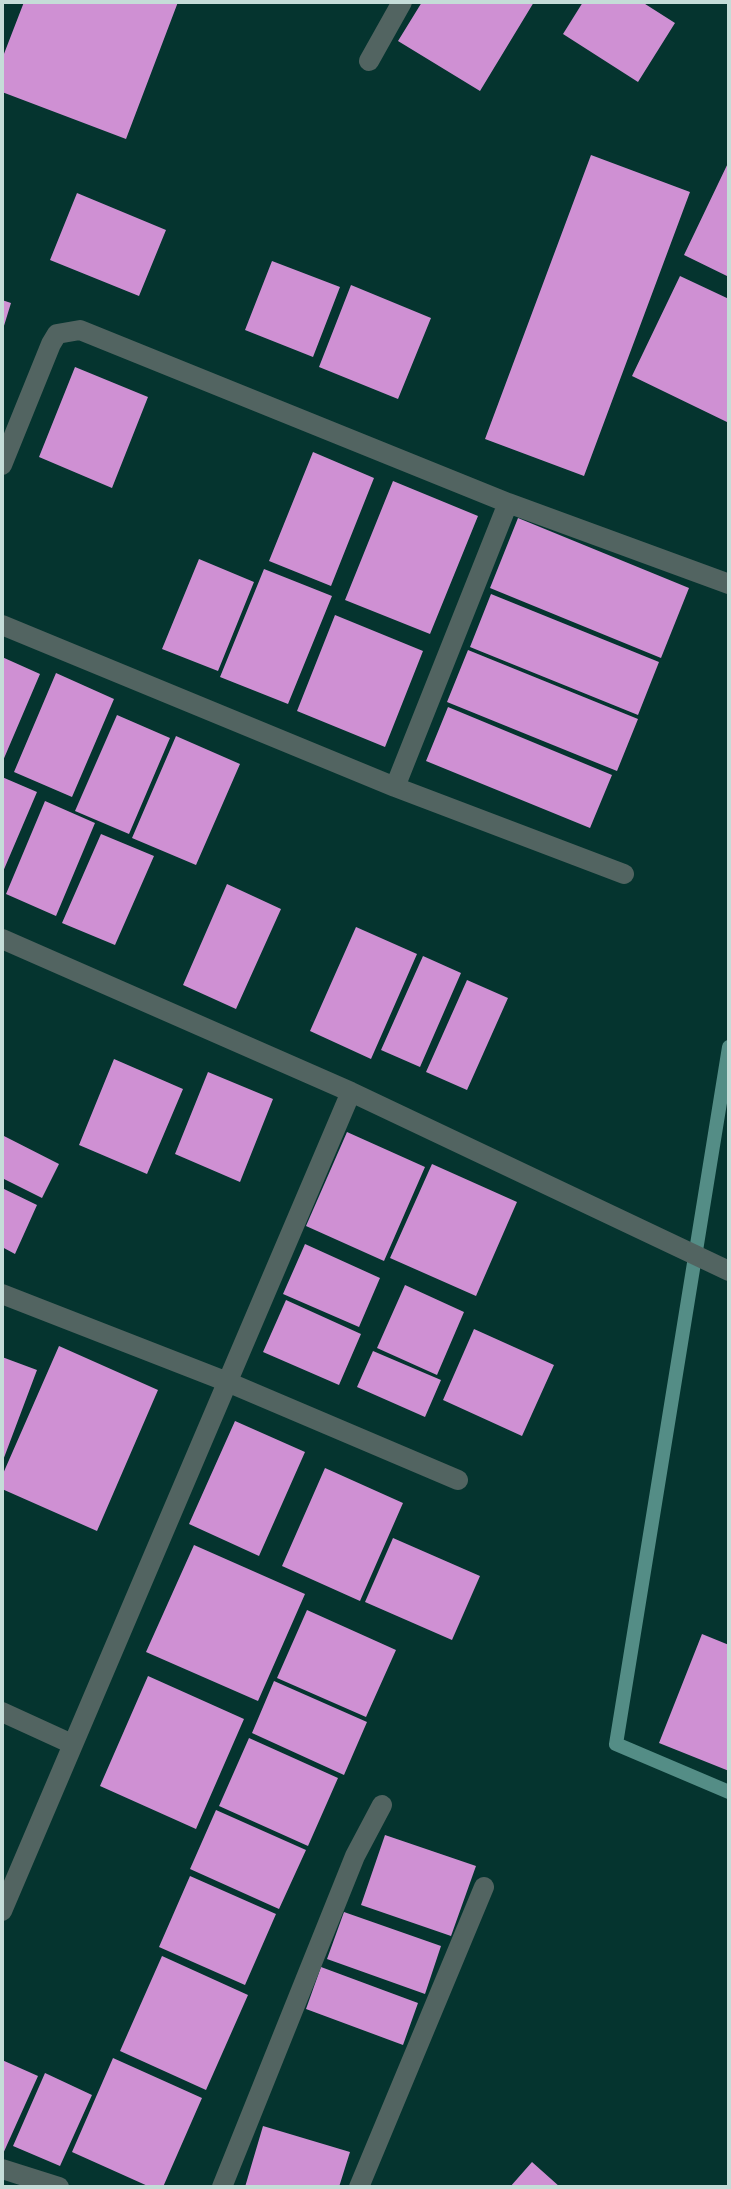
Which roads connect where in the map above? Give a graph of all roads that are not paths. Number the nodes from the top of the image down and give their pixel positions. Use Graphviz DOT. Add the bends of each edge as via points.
graph roads {
  1 [pos="402,2"];
  2 [pos="369,61"];
  3 [pos="2,465"];
  4 [pos="508,503"];
  5 [pos="729,584"];
  6 [pos="2,625"];
  7 [pos="395,787"];
  8 [pos="624,874"];
  9 [pos="2,939"];
  10 [pos="351,1092"];
  11 [pos="729,1271"];
  12 [pos="2,1294"];
  13 [pos="225,1381"];
  14 [pos="458,1480"];
  15 [pos="2,1712"];
  16 [pos="72,1744"];
  17 [pos="382,1805"];
  18 [pos="484,1887"];
  19 [pos="2,1911"];
  20 [pos="2,2169"];
  21 [pos="59,2187"];
  22 [pos="222,2187"];
  23 [pos="359,2187"];
  1 -- 2 [label="street"];
  3 -- 4 [label="street" via="51,344 57,334 80,330"];
  4 -- 5 [label="street"];
  4 -- 7 [label="street"];
  6 -- 7 [label="street"];
  7 -- 8 [label="street"];
  9 -- 10 [label="street"];
  10 -- 11 [label="street"];
  10 -- 13 [label="street"];
  12 -- 13 [label="street"];
  13 -- 14 [label="street"];
  13 -- 16 [label="street"];
  15 -- 16 [label="street"];
  16 -- 19 [label="street"];
  17 -- 22 [label="street" via="355,1856"];
  18 -- 23 [label="street"];
  20 -- 21 [label="street"];
}
